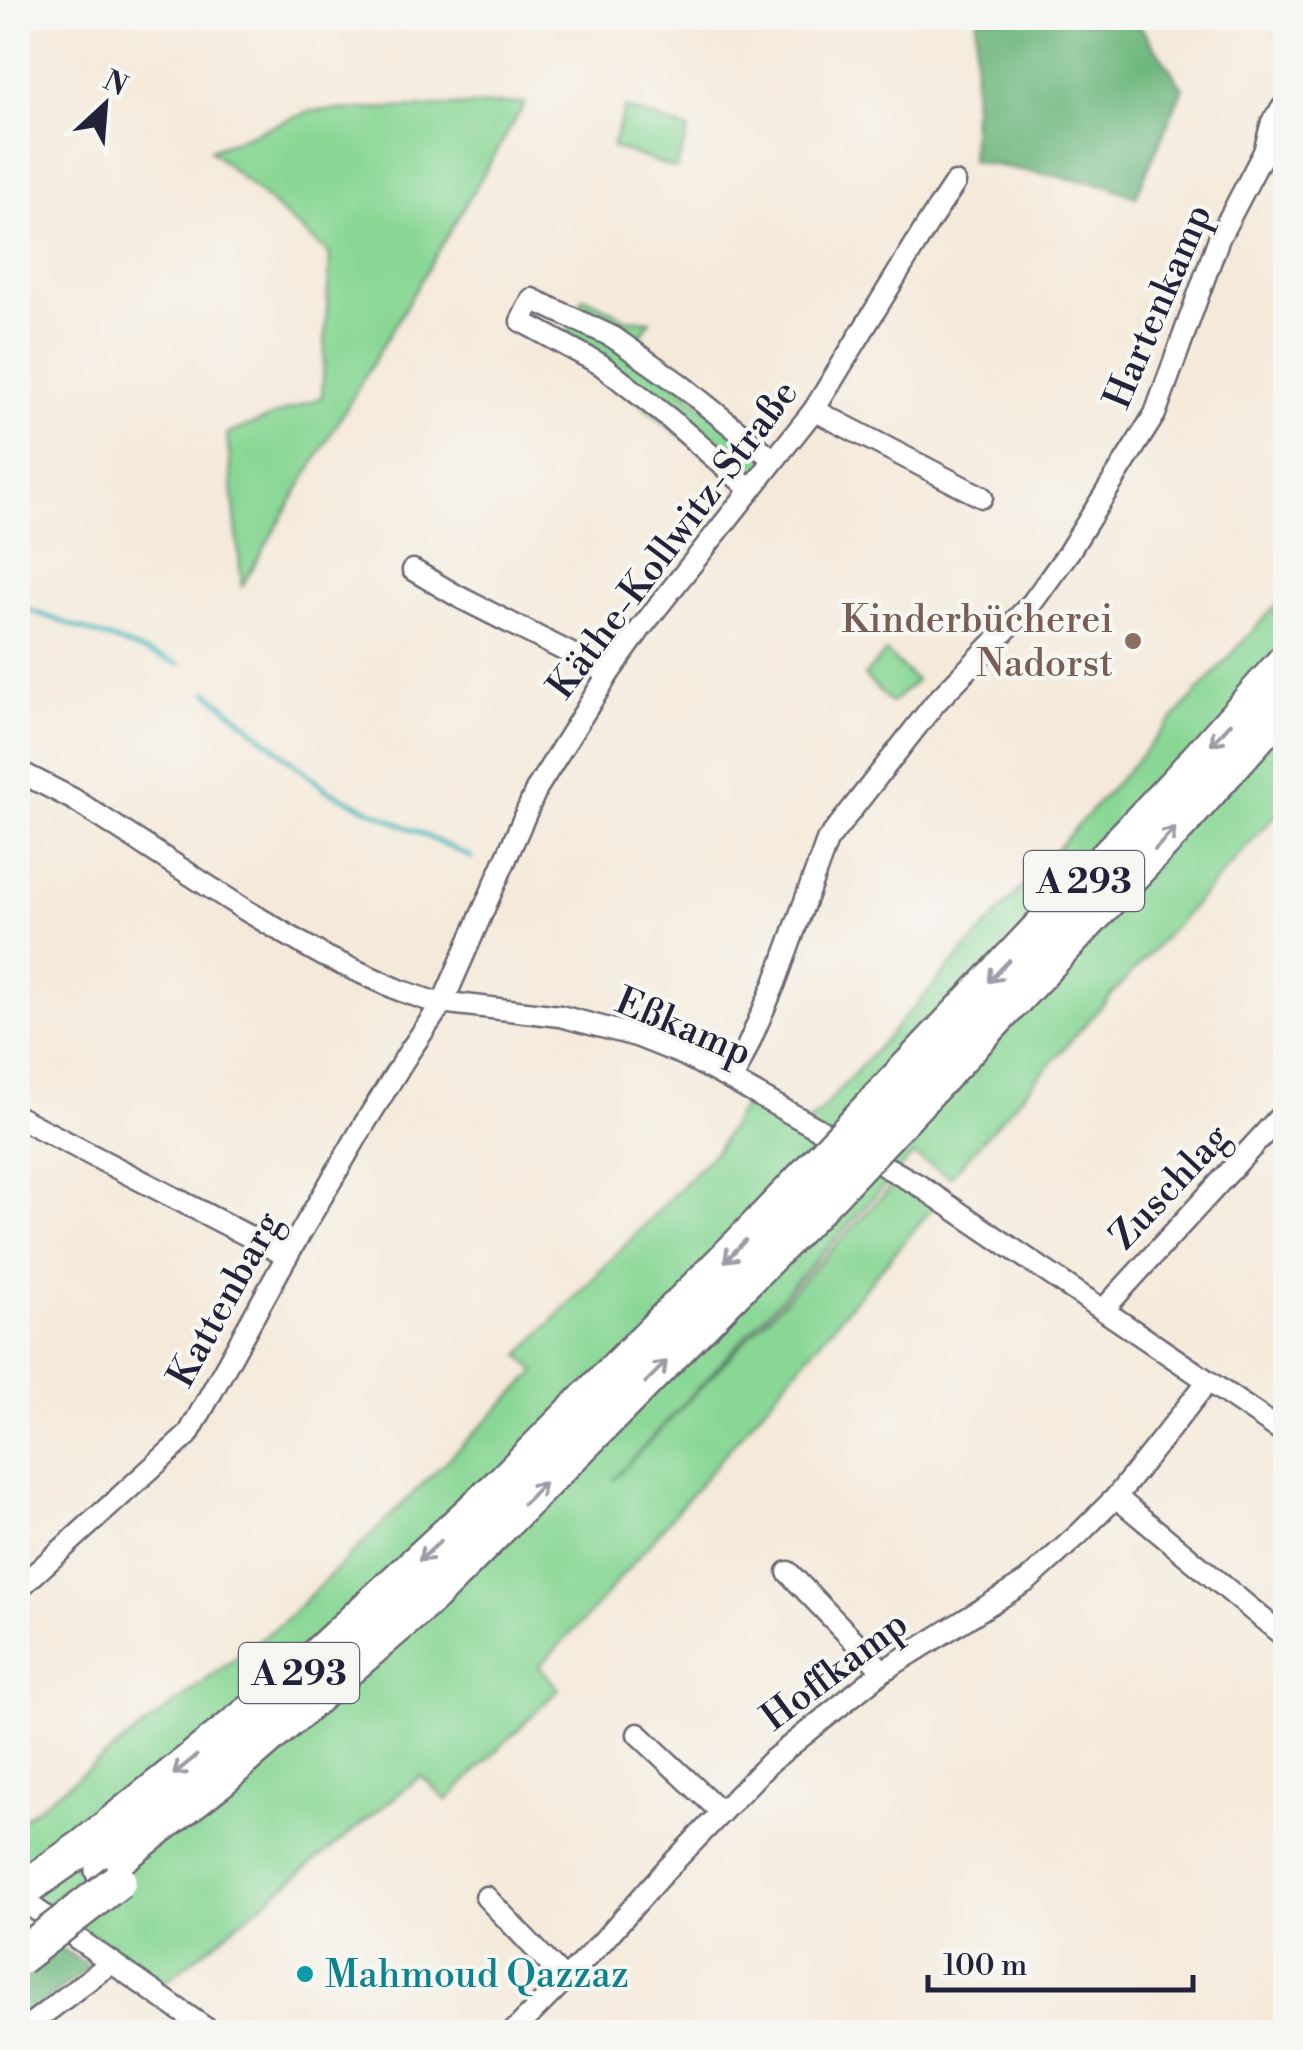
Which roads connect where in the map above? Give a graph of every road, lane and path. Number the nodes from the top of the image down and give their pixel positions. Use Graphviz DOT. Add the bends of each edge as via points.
graph roads {
  1 [pos="1286,104"];
  2 [pos="1269,134"];
  3 [pos="1286,153"];
  4 [pos="956,183"];
  5 [pos="814,410"];
  6 [pos="774,460"];
  7 [pos="750,489"];
  8 [pos="982,497"];
  9 [pos="414,570"];
  10 [pos="1286,661"];
  11 [pos="609,673"];
  12 [pos="1286,704"];
  13 [pos="18,771"];
  14 [pos="443,1002"];
  15 [pos="731,1080"];
  16 [pos="893,1106"];
  17 [pos="1286,1110"];
  18 [pos="18,1117"];
  19 [pos="815,1188"];
  20 [pos="288,1256"];
  21 [pos="1103,1310"];
  22 [pos="1208,1381"];
  23 [pos="1286,1434"];
  24 [pos="1116,1498"];
  25 [pos="788,1572"];
  26 [pos="18,1589"];
  27 [pos="1286,1638"];
  28 [pos="882,1671"];
  29 [pos="638,1734"];
  30 [pos="720,1812"];
  31 [pos="91,1859"];
  32 [pos="18,1869"];
  33 [pos="18,1895"];
  34 [pos="486,1897"];
  35 [pos="18,1930"];
  36 [pos="18,1958"];
  37 [pos="112,1962"];
  38 [pos="565,1980"];
  39 [pos="20,2032"];
  40 [pos="211,2032"];
  41 [pos="513,2032"];
  1 -- 2 [label="street, Hartenkamp"];
  2 -- 3 [label="street"];
  2 -- 15 [label="street, Hartenkamp" via="1219,238 1155,414 1032,603 935,703 828,841"];
  4 -- 5 [label="street, Käthe-Kollwitz-Straße"];
  5 -- 6 [label="street, Käthe-Kollwitz-Straße"];
  5 -- 8 [label="street"];
  6 -- 7 [label="street, Käthe-Kollwitz-Straße"];
  6 -- 7 [label="street" via="613,337 532,298 521,321 600,364"];
  7 -- 11 [label="street, Käthe-Kollwitz-Straße"];
  9 -- 11 [label="street"];
  10 -- 16 [label="highway, A 293, one-way"];
  11 -- 14 [label="street, Käthe-Kollwitz-Straße" via="537,788"];
  16 -- 12 [label="highway, A 293, one-way" via="1184,819"];
  13 -- 14 [label="street, Eßkamp" via="326,957"];
  14 -- 15 [label="street, Eßkamp" via="560,1016 636,1036"];
  14 -- 20 [label="street, Kattenbarg"];
  15 -- 21 [label="street, Eßkamp" via="920,1186"];
  16 -- 19 [label="highway, A 293, bridge"];
  17 -- 21 [label="street, Zuschlag"];
  18 -- 20 [label="street"];
  19 -- 31 [label="highway, A 293, one-way" via="728,1257 501,1485"];
  31 -- 19 [label="highway, A 293, one-way" via="218,1780 432,1594"];
  20 -- 26 [label="street, Kattenbarg" via="188,1435"];
  21 -- 22 [label="street, Eßkamp"];
  22 -- 23 [label="street, Eßkamp"];
  22 -- 24 [label="street, Hoffkamp"];
  24 -- 27 [label="street"];
  24 -- 28 [label="street, Hoffkamp" via="1027,1580"];
  25 -- 28 [label="street"];
  28 -- 30 [label="street, Hoffkamp"];
  29 -- 30 [label="street"];
  30 -- 38 [label="street, Hoffkamp"];
  31 -- 32 [label="highway" via="38,1858"];
  31 -- 33 [label="highway, A 293"];
  31 -- 35 [label="highway, A 293"];
  31 -- 36 [label="highway, bridge"];
  33 -- 37 [label="street"];
  34 -- 38 [label="street"];
  37 -- 39 [label="street"];
  37 -- 40 [label="street"];
  38 -- 41 [label="street, Hoffkamp"];
}
